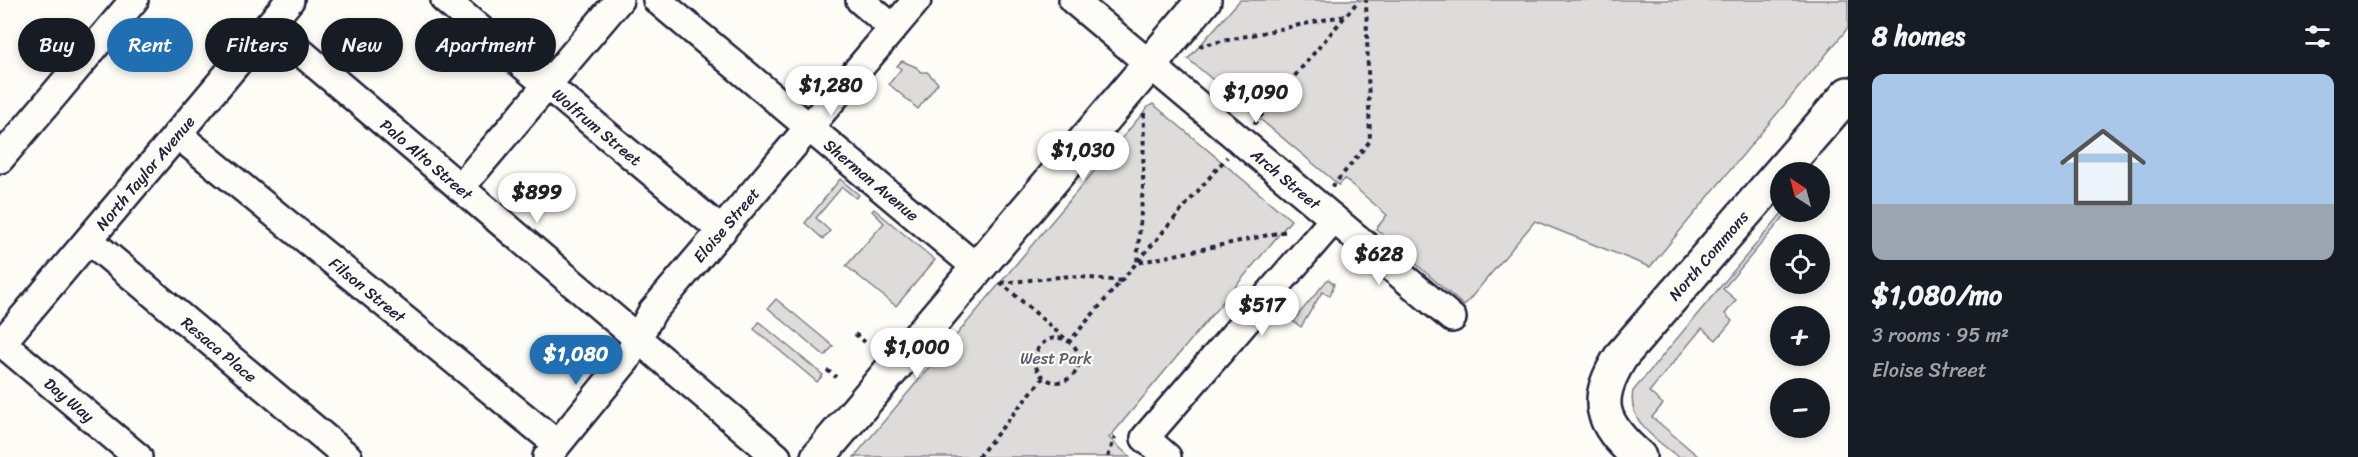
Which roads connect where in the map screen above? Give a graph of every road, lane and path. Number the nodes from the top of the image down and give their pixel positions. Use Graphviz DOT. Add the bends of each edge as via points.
graph roads {
  1 [pos="134,0"];
  2 [pos="290,0"];
  3 [pos="445,0"];
  4 [pos="619,0"];
  5 [pos="657,0"];
  6 [pos="860,0"];
  7 [pos="917,0"];
  8 [pos="1072,0"];
  9 [pos="1204,0"];
  10 [pos="1359,0"];
  11 [pos="1366,0"];
  12 [pos="1347,15"];
  13 [pos="275,18"];
  14 [pos="893,28"];
  15 [pos="1196,47"];
  16 [pos="309,59"];
  17 [pos="1149,63"];
  18 [pos="229,72"];
  19 [pos="547,85"];
  20 [pos="1848,94"];
  21 [pos="1144,107"];
  22 [pos="1256,123"];
  23 [pos="809,128"];
  24 [pos="177,134"];
  25 [pos="1226,158"];
  26 [pos="0,159"];
  27 [pos="1331,187"];
  28 [pos="460,188"];
  29 [pos="1334,219"];
  30 [pos="722,231"];
  31 [pos="1287,231"];
  32 [pos="88,240"];
  33 [pos="1137,263"];
  34 [pos="991,277"];
  35 [pos="1122,281"];
  36 [pos="1452,318"];
  37 [pos="855,334"];
  38 [pos="638,340"];
  39 [pos="865,342"];
  40 [pos="1070,342"];
  41 [pos="1,344"];
  42 [pos="827,370"];
  43 [pos="836,377"];
  44 [pos="1043,378"];
  45 [pos="1115,437"];
  46 [pos="552,451"];
  47 [pos="1162,456"];
  48 [pos="138,457"];
  49 [pos="348,457"];
  50 [pos="777,457"];
  51 [pos="818,457"];
  52 [pos="978,457"];
  53 [pos="1108,457"];
  54 [pos="1639,457"];
  1 -- 26 [label="street"];
  2 -- 13 [label="street, North Taylor Avenue"];
  3 -- 19 [label="street, Wolfrum Street"];
  4 -- 19 [label="street"];
  5 -- 23 [label="street, Sherman Avenue"];
  6 -- 14 [label="street"];
  7 -- 14 [label="street, Eloise Street"];
  8 -- 17 [label="street, Arch Street"];
  9 -- 17 [label="main road"];
  10 -- 12 [label="path"];
  11 -- 27 [label="path" via="1370,141"];
  12 -- 15 [label="path"];
  12 -- 22 [label="path"];
  14 -- 23 [label="street, Eloise Street"];
  16 -- 28 [label="street, Palo Alto Street"];
  17 -- 29 [label="street, Arch Street"];
  17 -- 34 [label="main road"];
  18 -- 24 [label="street, North Taylor Avenue"];
  19 -- 28 [label="street"];
  19 -- 30 [label="street, Wolfrum Street"];
  20 -- 54 [label="main road, North Commons" via="1611,372 1602,396 1607,420"];
  21 -- 33 [label="path"];
  23 -- 30 [label="street, Eloise Street"];
  23 -- 34 [label="street, Sherman Avenue"];
  24 -- 32 [label="street, North Taylor Avenue"];
  24 -- 46 [label="street, Filson Street"];
  25 -- 33 [label="path"];
  28 -- 38 [label="street, Palo Alto Street"];
  29 -- 36 [label="street, Arch Street"];
  29 -- 47 [label="street, Arch Street" via="1145,438"];
  30 -- 38 [label="street, Eloise Street" via="652,312"];
  31 -- 33 [label="path"];
  32 -- 41 [label="street, North Taylor Avenue"];
  32 -- 49 [label="street, Resaca Place"];
  33 -- 35 [label="path"];
  34 -- 35 [label="path" via="1070,276"];
  34 -- 40 [label="path"];
  34 -- 51 [label="main road"];
  35 -- 40 [label="path"];
  37 -- 39 [label="path"];
  38 -- 46 [label="street, Eloise Street"];
  38 -- 50 [label="street, Palo Alto Street"];
  40 -- 44 [label="path" via="1051,339 1038,348 1034,363"];
  40 -- 44 [label="path" via="1079,362 1072,376 1060,382"];
  41 -- 48 [label="street, Day Way"];
  42 -- 43 [label="path"];
  44 -- 52 [label="path"];
  45 -- 53 [label="path"];
}
